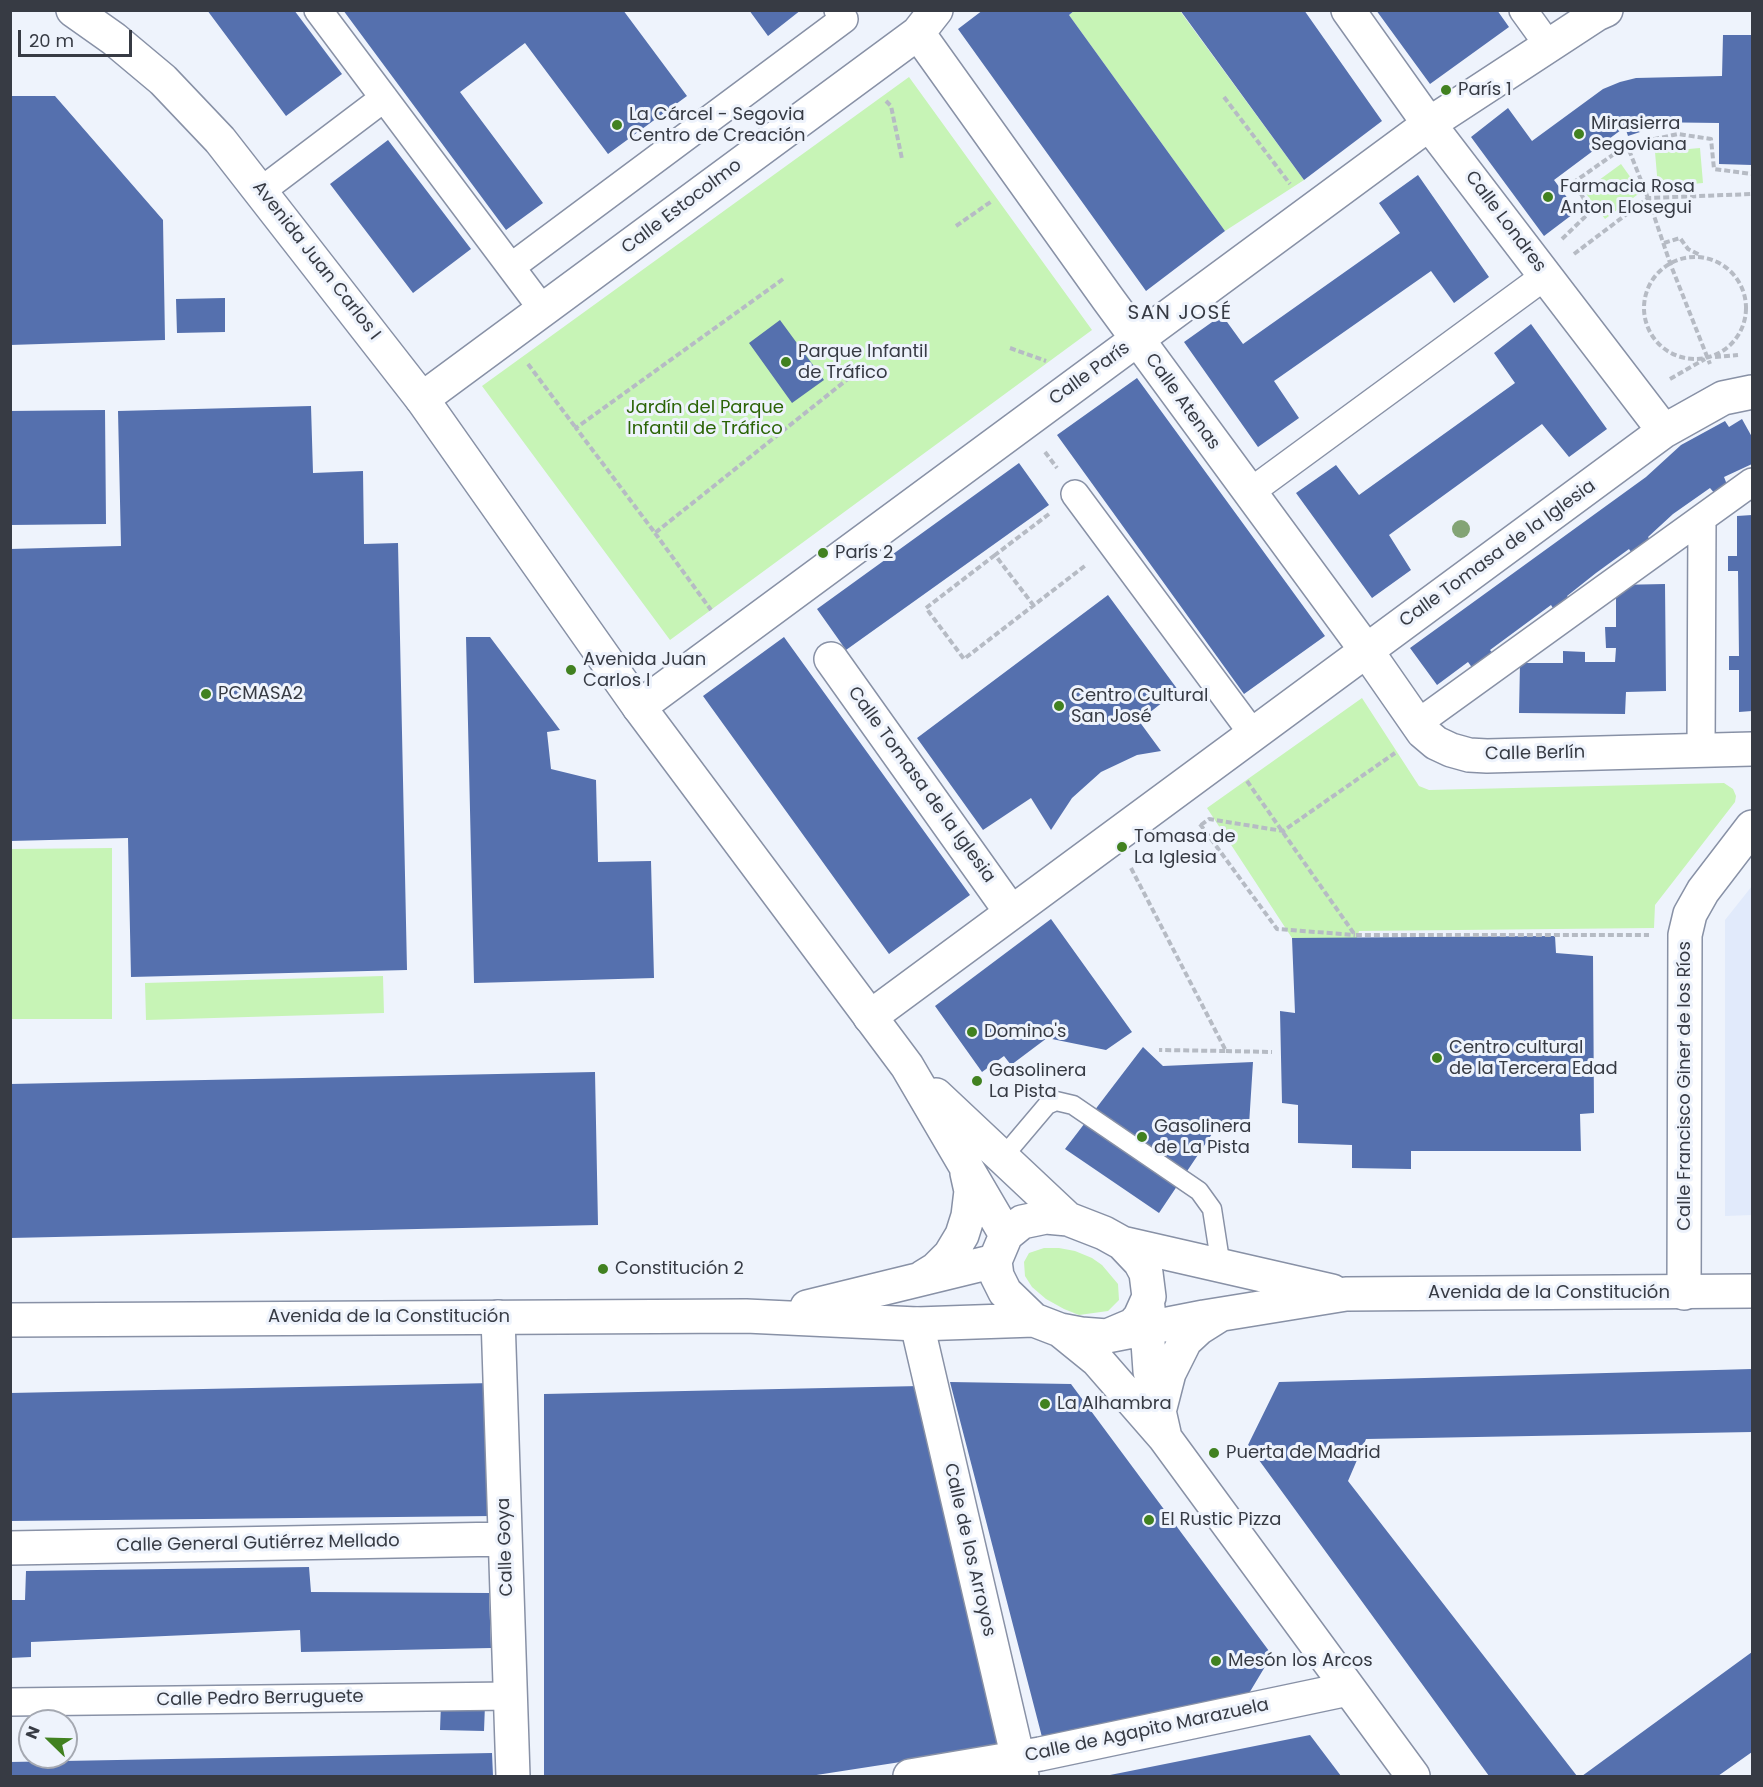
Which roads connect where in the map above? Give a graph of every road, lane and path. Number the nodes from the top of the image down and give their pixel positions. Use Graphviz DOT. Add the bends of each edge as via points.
graph roads {
  1 [pos="73,10"];
  2 [pos="318,10"];
  3 [pos="838,10"];
  4 [pos="1348,10"];
  5 [pos="1523,10"];
  6 [pos="1606,10"];
  7 [pos="927,22"];
  8 [pos="1549,46"];
  9 [pos="1224,97"];
  10 [pos="384,98"];
  11 [pos="891,106"];
  12 [pos="1429,124"];
  13 [pos="1627,145"];
  14 [pos="902,159"];
  15 [pos="1752,174"];
  16 [pos="1023,180"];
  17 [pos="261,191"];
  18 [pos="1752,194"];
  19 [pos="1648,198"];
  20 [pos="1310,210"];
  21 [pos="956,226"];
  22 [pos="1560,242"];
  23 [pos="1664,243"];
  24 [pos="1704,256"];
  25 [pos="1670,263"];
  26 [pos="511,267"];
  27 [pos="1555,268"];
  28 [pos="783,279"];
  29 [pos="543,310"];
  30 [pos="508,336"];
  31 [pos="1137,339"];
  32 [pos="1708,357"];
  33 [pos="854,374"];
  34 [pos="1738,395"];
  35 [pos="422,399"];
  36 [pos="1023,423"];
  37 [pos="576,428"];
  38 [pos="1664,431"];
  39 [pos="1752,482"];
  40 [pos="1250,493"];
  41 [pos="1075,494"];
  42 [pos="1702,519"];
  43 [pos="655,533"];
  44 [pos="1113,545"];
  45 [pos="995,555"];
  46 [pos="1034,606"];
  47 [pos="732,639"];
  48 [pos="1366,650"];
  49 [pos="831,659"];
  50 [pos="639,706"];
  51 [pos="1418,723"];
  52 [pos="1252,734"];
  53 [pos="1752,749"];
  54 [pos="1701,750"];
  55 [pos="1398,751"];
  56 [pos="1245,777"];
  57 [pos="1197,820"];
  58 [pos="1201,825"];
  59 [pos="1752,828"];
  60 [pos="1283,831"];
  61 [pos="1128,862"];
  62 [pos="1142,864"];
  63 [pos="1132,871"];
  64 [pos="1011,912"];
  65 [pos="1685,934"];
  66 [pos="1355,935"];
  67 [pos="870,1017"];
  68 [pos="1159,1050"];
  69 [pos="1226,1051"];
  70 [pos="1272,1052"];
  71 [pos="908,1066"];
  72 [pos="1003,1157"];
  73 [pos="966,1168"];
  74 [pos="1068,1220"];
  75 [pos="1122,1244"];
  76 [pos="1001,1248"];
  77 [pos="1221,1267"];
  78 [pos="918,1279"];
  79 [pos="1752,1291"];
  80 [pos="1684,1293"];
  81 [pos="1346,1294"];
  82 [pos="1148,1313"];
  83 [pos="1219,1315"];
  84 [pos="767,1316"];
  85 [pos="498,1317"];
  86 [pos="10,1320"];
  87 [pos="917,1324"];
  88 [pos="1047,1325"];
  89 [pos="1163,1430"];
  90 [pos="506,1539"];
  91 [pos="10,1548"];
  92 [pos="1348,1689"];
  93 [pos="510,1696"];
  94 [pos="10,1702"];
  95 [pos="1020,1767"];
  96 [pos="513,1776"];
  97 [pos="910,1776"];
  98 [pos="1413,1776"];
  1 -- 17 [label="street, Avenida Juan Carlos I" via="163,80 220,140"];
  2 -- 10 [label="street"];
  3 -- 26 [label="street" via="844,19"];
  4 -- 12 [label="street, Calle Londres"];
  5 -- 8 [label="street"];
  6 -- 8 [label="street, Calle París"];
  7 -- 16 [label="street, Calle Atenas"];
  7 -- 29 [label="street, Calle Estocolmo"];
  8 -- 12 [label="street, Calle París"];
  9 -- 20 [label="path"];
  10 -- 17 [label="street"];
  10 -- 26 [label="street"];
  11 -- 14 [label="path"];
  12 -- 20 [label="street, Calle París"];
  12 -- 27 [label="street, Calle Londres"];
  13 -- 15 [label="path" via="1678,135 1711,139 1714,169"];
  13 -- 19 [label="path"];
  13 -- 22 [label="path" via="1574,182 1591,211"];
  16 -- 21 [label="path"];
  16 -- 31 [label="street, Calle Atenas"];
  17 -- 35 [label="street, Avenida Juan Carlos I"];
  18 -- 19 [label="path"];
  19 -- 23 [label="path"];
  19 -- 27 [label="path"];
  20 -- 31 [label="street, Calle París"];
  23 -- 24 [label="path" via="1680,238 1692,252"];
  23 -- 25 [label="path"];
  24 -- 25 [label="path"];
  24 -- 32 [label="path" via="1722,263 1736,276 1744,293 1746,312 1741,331 1730,346"];
  25 -- 32 [label="path"];
  25 -- 32 [label="path" via="1653,276 1645,294 1643,313 1648,331 1676,357"];
  26 -- 29 [label="street"];
  27 -- 38 [label="street, Calle Londres"];
  27 -- 40 [label="street"];
  28 -- 37 [label="path"];
  29 -- 30 [label="street, Calle Estocolmo"];
  30 -- 35 [label="street, Calle Estocolmo"];
  30 -- 37 [label="path"];
  31 -- 36 [label="street, Calle París"];
  31 -- 40 [label="street, Calle Atenas"];
  32 -- 34 [label="path"];
  33 -- 43 [label="path"];
  34 -- 38 [label="street, Calle Tomasa de la Iglesia"];
  35 -- 50 [label="street, Avenida Juan Carlos I"];
  36 -- 41 [label="path"];
  36 -- 47 [label="street, Calle París"];
  37 -- 43 [label="path"];
  38 -- 48 [label="street, Calle Tomasa de la Iglesia"];
  39 -- 42 [label="street"];
  40 -- 48 [label="street, Calle Atenas"];
  41 -- 44 [label="street"];
  41 -- 45 [label="path"];
  42 -- 51 [label="street"];
  42 -- 54 [label="street"];
  43 -- 47 [label="path"];
  44 -- 46 [label="path"];
  44 -- 52 [label="street"];
  45 -- 46 [label="path"];
  45 -- 46 [label="path" via="926,608 964,659"];
  47 -- 50 [label="street, Calle París"];
  48 -- 51 [label="street, Calle Berlín"];
  48 -- 52 [label="street, Calle Tomasa de la Iglesia"];
  49 -- 64 [label="street, Calle Tomasa de la Iglesia"];
  50 -- 67 [label="street, Avenida Juan Carlos I"];
  51 -- 54 [label="street, Calle Berlín" via="1437,743 1469,755"];
  52 -- 64 [label="street, Calle Tomasa de la Iglesia"];
  53 -- 54 [label="street, Calle Berlín"];
  55 -- 60 [label="path"];
  56 -- 60 [label="path"];
  57 -- 58 [label="path"];
  58 -- 60 [label="path" via="1209,819"];
  58 -- 66 [label="path" via="1277,929"];
  59 -- 65 [label="street, Calle Francisco Giner de los Ríos" via="1703,891 1690,914"];
  60 -- 66 [label="path"];
  61 -- 63 [label="path"];
  62 -- 63 [label="path"];
  63 -- 69 [label="path"];
  64 -- 67 [label="street, Calle Tomasa de la Iglesia"];
  65 -- 66 [label="path"];
  65 -- 80 [label="street, Calle Francisco Giner de los Ríos"];
  67 -- 71 [label="street, Avenida Juan Carlos I"];
  68 -- 69 [label="path"];
  69 -- 70 [label="path"];
  71 -- 72 [label="street, Avenida Juan Carlos I"];
  71 -- 73 [label="street, Avenida Juan Carlos I"];
  72 -- 74 [label="street, Avenida Juan Carlos I"];
  72 -- 77 [label="lane" via="1047,1105 1056,1101 1073,1105 1199,1191 1212,1209"];
  73 -- 76 [label="street, Avenida Juan Carlos I"];
  73 -- 78 [label="street" via="971,1191 962,1235 950,1255"];
  74 -- 75 [label="street"];
  74 -- 76 [label="street" via="1046,1217 1022,1222"];
  75 -- 77 [label="street, Avenida de la Constitución"];
  75 -- 82 [label="street" via="1144,1268"];
  76 -- 78 [label="street, Avenida de la Constitución"];
  76 -- 88 [label="street" via="997,1276 1005,1292"];
  77 -- 81 [label="street, Avenida de la Constitución"];
  78 -- 84 [label="street, Avenida de la Constitución"];
  79 -- 80 [label="street, Avenida de la Constitución"];
  80 -- 81 [label="street, Avenida de la Constitución"];
  81 -- 83 [label="street, Avenida de la Constitución"];
  82 -- 83 [label="street, Avenida de la Constitución"];
  82 -- 88 [label="street, Avenida de la Constitución" via="1107,1336"];
  82 -- 89 [label="street" via="1150,1371"];
  83 -- 89 [label="street" via="1185,1341 1176,1357 1161,1400"];
  84 -- 85 [label="street, Avenida de la Constitución"];
  84 -- 87 [label="street, Avenida de la Constitución"];
  85 -- 86 [label="street, Avenida de la Constitución"];
  85 -- 90 [label="street, Calle Goya"];
  87 -- 88 [label="street, Avenida de la Constitución"];
  87 -- 95 [label="street, Calle de los Arroyos"];
  88 -- 89 [label="street" via="1097,1360"];
  89 -- 92 [label="street"];
  90 -- 91 [label="street, Calle General Gutiérrez Mellado"];
  90 -- 93 [label="street, Calle Goya"];
  92 -- 95 [label="street, Calle de Agapito Marazuela"];
  92 -- 98 [label="street"];
  93 -- 94 [label="street, Calle Pedro Berruguete"];
  93 -- 96 [label="street, Calle Goya"];
  95 -- 97 [label="street, Calle de Agapito Marazuela"];
}
